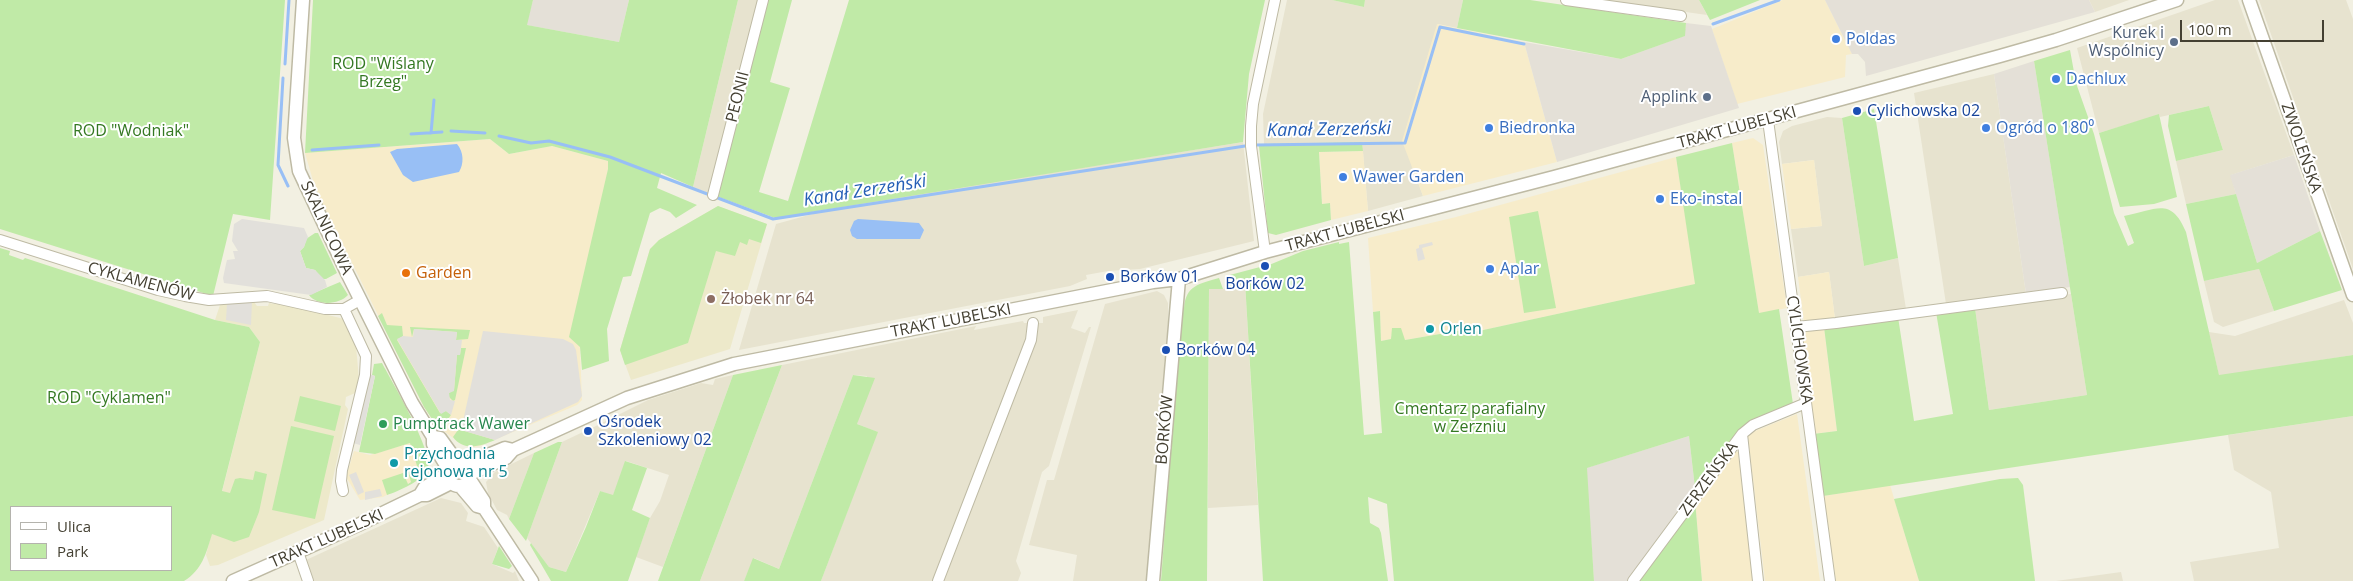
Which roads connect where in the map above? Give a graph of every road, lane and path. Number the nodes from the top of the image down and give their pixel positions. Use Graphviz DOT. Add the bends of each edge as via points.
graph roads {
  1 [pos="304,0"];
  2 [pos="763,0"];
  3 [pos="1275,0"];
  4 [pos="1566,0"];
  5 [pos="2177,0"];
  6 [pos="2249,0"];
  7 [pos="1682,16"];
  8 [pos="1768,120"];
  9 [pos="713,194"];
  10 [pos="0,240"];
  11 [pos="1265,252"];
  12 [pos="1179,279"];
  13 [pos="2062,293"];
  14 [pos="2353,295"];
  15 [pos="360,300"];
  16 [pos="344,309"];
  17 [pos="1033,323"];
  18 [pos="1796,327"];
  19 [pos="1806,403"];
  20 [pos="1742,434"];
  21 [pos="459,474"];
  22 [pos="343,491"];
  23 [pos="298,552"];
  24 [pos="233,581"];
  25 [pos="308,581"];
  26 [pos="532,581"];
  27 [pos="938,581"];
  28 [pos="1153,581"];
  29 [pos="1633,581"];
  30 [pos="1758,581"];
  31 [pos="1830,581"];
  1 -- 15 [label="street, SKALNICOWA" via="294,138 299,171"];
  2 -- 9 [label="street, PEONII"];
  3 -- 11 [label="street" via="1251,126"];
  4 -- 7 [label="street"];
  5 -- 8 [label="street, TRAKT LUBELSKI" via="2036,46"];
  6 -- 14 [label="street, ZWOLEŃSKA"];
  8 -- 11 [label="street, TRAKT LUBELSKI"];
  8 -- 18 [label="street, CYLICHOWSKA"];
  10 -- 16 [label="street, CYKLAMENÓW" via="185,296 209,300 267,296 325,309"];
  11 -- 12 [label="street, TRAKT LUBELSKI"];
  12 -- 21 [label="street, TRAKT LUBELSKI" via="734,364 627,398 513,450 506,458"];
  12 -- 28 [label="street, BORKÓW"];
  13 -- 18 [label="street"];
  15 -- 16 [label="street"];
  15 -- 21 [label="street, SKALNICOWA" via="412,403 433,437 433,444"];
  16 -- 22 [label="street" via="366,356 365,375 342,470"];
  17 -- 27 [label="street" via="1030,340"];
  18 -- 19 [label="street, CYLICHOWSKA"];
  19 -- 20 [label="street, ZERZEŃSKA" via="1753,425"];
  19 -- 31 [label="street, CYLICHOWSKA"];
  20 -- 29 [label="street, ZERZEŃSKA"];
  20 -- 30 [label="street"];
  21 -- 23 [label="street, TRAKT LUBELSKI" via="424,488 420,495"];
  21 -- 26 [label="street, SKALNICOWA" via="477,506 484,508"];
  23 -- 24 [label="street, TRAKT LUBELSKI"];
  23 -- 25 [label="street"];
}
